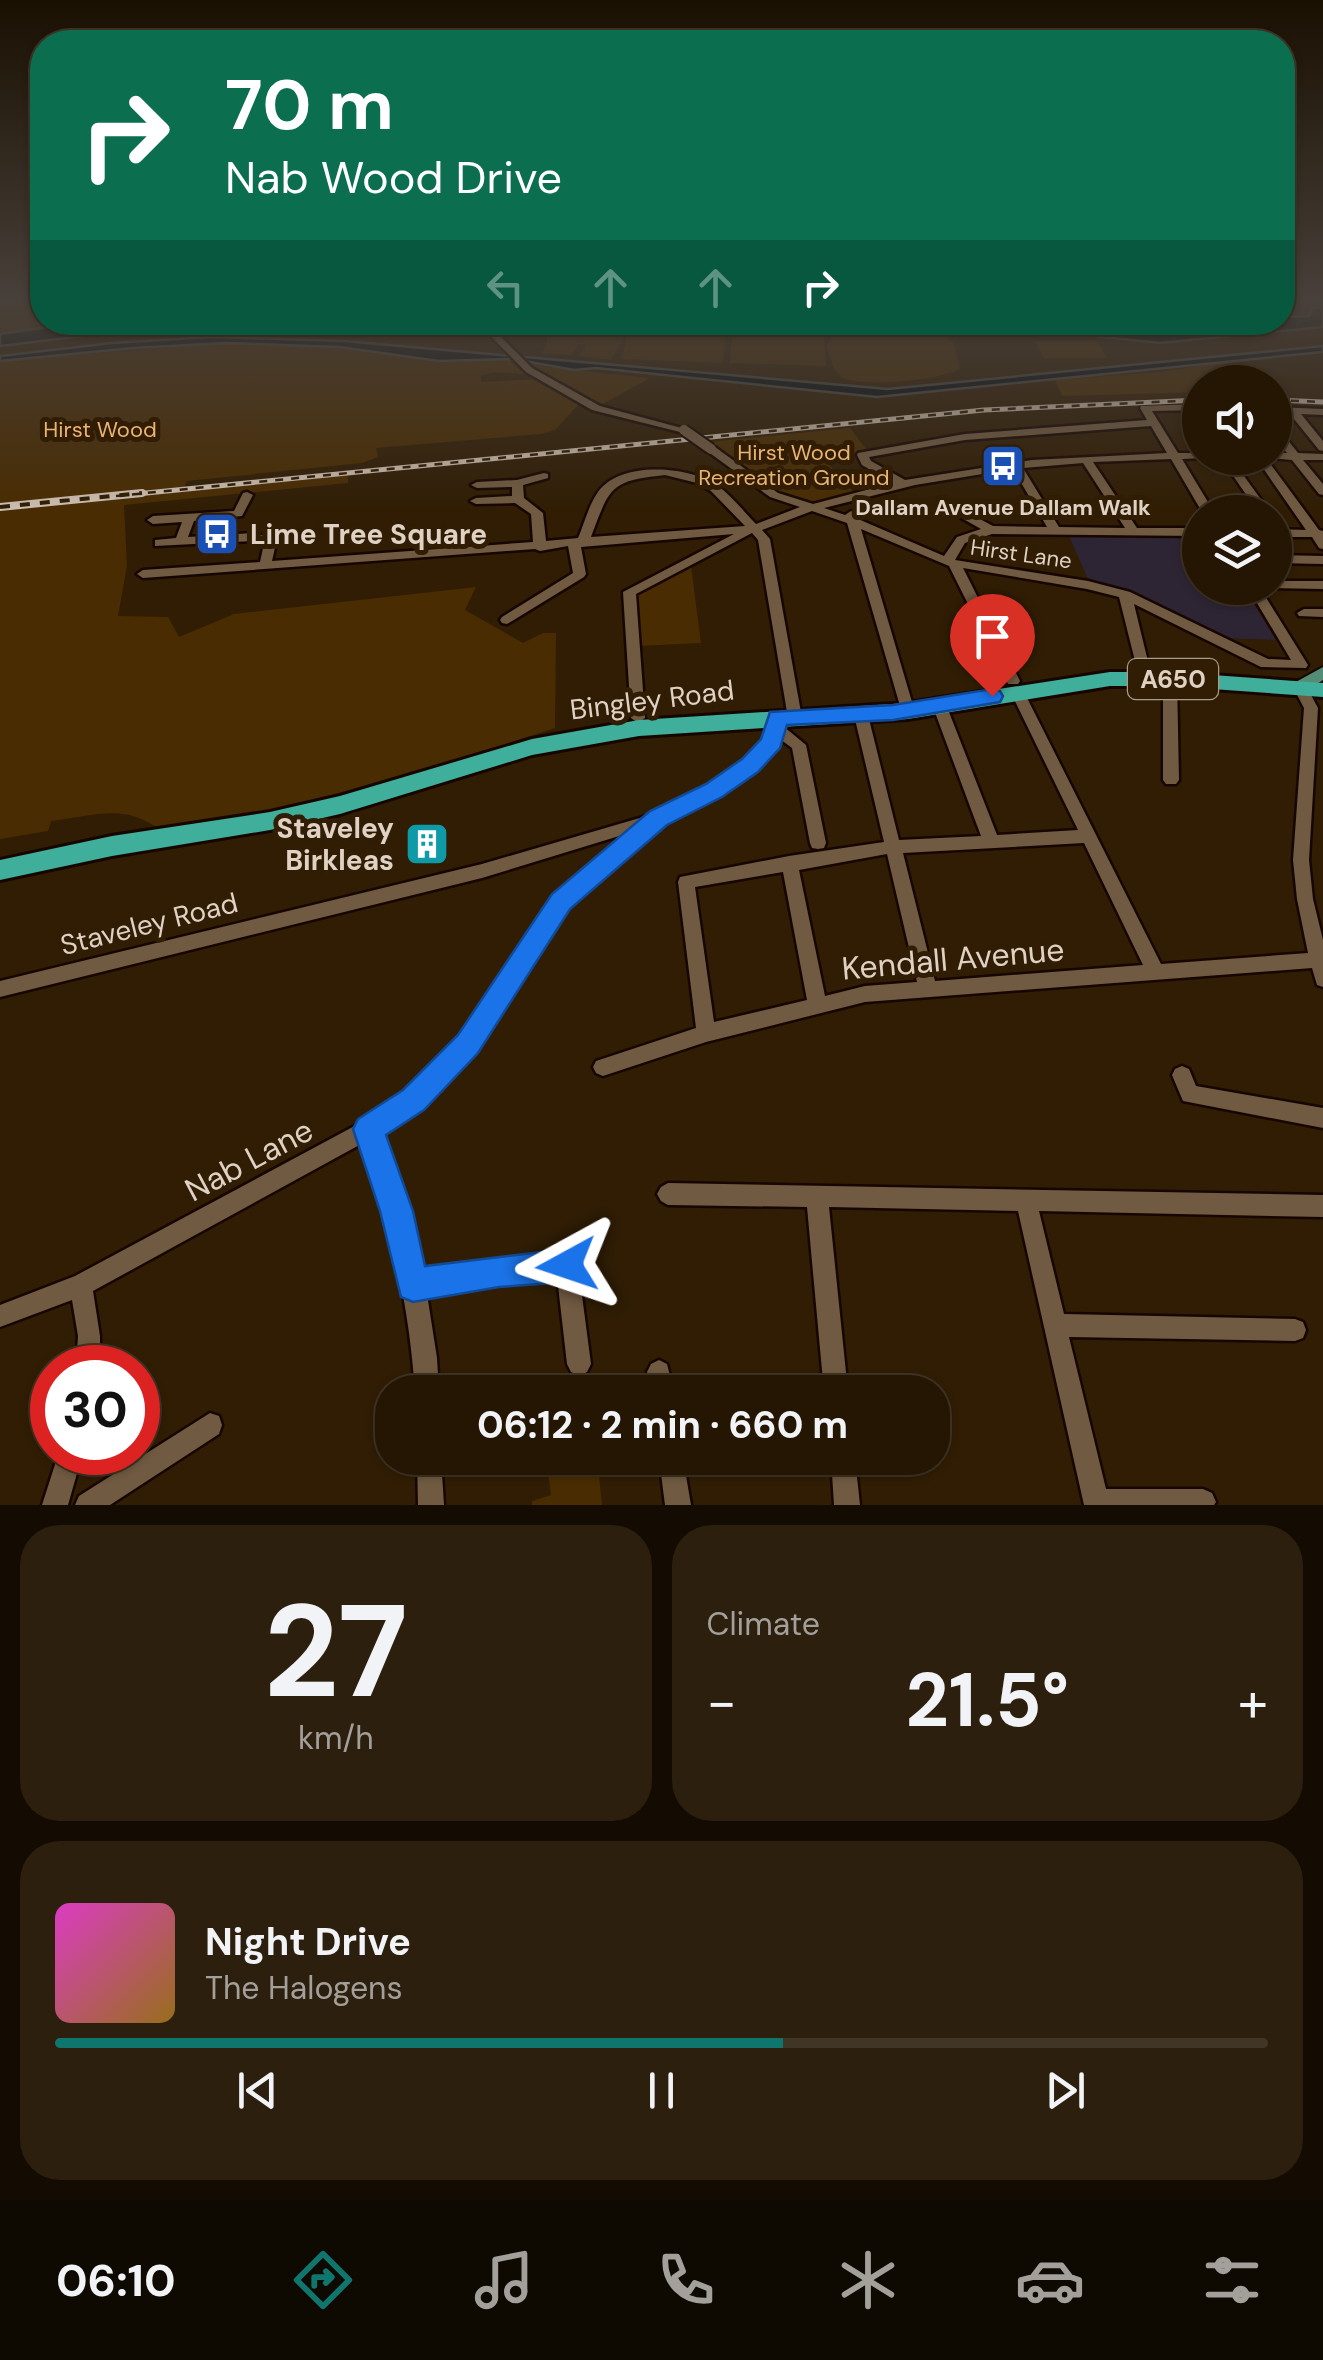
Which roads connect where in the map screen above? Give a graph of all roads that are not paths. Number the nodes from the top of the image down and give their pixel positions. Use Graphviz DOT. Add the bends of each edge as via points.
graph roads {
  1 [pos="532,369"];
  2 [pos="1182,407"];
  3 [pos="1293,410"];
  4 [pos="1323,412"];
  5 [pos="1154,423"];
  6 [pos="1292,439"];
  7 [pos="1320,444"];
  8 [pos="1292,454"];
  9 [pos="1174,456"];
  10 [pos="1182,456"];
  11 [pos="1294,456"];
  12 [pos="1323,456"];
  13 [pos="1087,461"];
  14 [pos="1017,467"];
  15 [pos="1274,475"];
  16 [pos="544,476"];
  17 [pos="517,483"];
  18 [pos="476,485"];
  19 [pos="906,485"];
  20 [pos="1323,492"];
  21 [pos="246,494"];
  22 [pos="1198,495"];
  23 [pos="855,497"];
  24 [pos="518,499"];
  25 [pos="476,501"];
  26 [pos="946,505"];
  27 [pos="806,506"];
  28 [pos="189,518"];
  29 [pos="153,520"];
  30 [pos="850,520"];
  31 [pos="754,529"];
  32 [pos="991,530"];
  33 [pos="1055,531"];
  34 [pos="1134,532"];
  35 [pos="1182,532"];
  36 [pos="1292,534"];
  37 [pos="1320,538"];
  38 [pos="181,541"];
  39 [pos="159,543"];
  40 [pos="578,544"];
  41 [pos="540,547"];
  42 [pos="1292,559"];
  43 [pos="1323,560"];
  44 [pos="951,564"];
  45 [pos="265,565"];
  46 [pos="143,574"];
  47 [pos="1292,584"];
  48 [pos="1323,585"];
  49 [pos="1125,596"];
  50 [pos="1263,605"];
  51 [pos="1304,613"];
  52 [pos="1323,614"];
  53 [pos="506,620"];
  54 [pos="1299,669"];
  55 [pos="1323,673"];
  56 [pos="1145,678"];
  57 [pos="1170,678"];
  58 [pos="1015,686"];
  59 [pos="1323,690"];
  60 [pos="905,702"];
  61 [pos="940,707"];
  62 [pos="861,715"];
  63 [pos="638,718"];
  64 [pos="783,722"];
  65 [pos="1316,738"];
  66 [pos="1171,780"];
  67 [pos="1303,812"];
  68 [pos="1323,812"];
  69 [pos="658,818"];
  70 [pos="1088,836"];
  71 [pos="992,842"];
  72 [pos="818,843"];
  73 [pos="892,847"];
  74 [pos="789,863"];
  75 [pos="0,870"];
  76 [pos="1314,901"];
  77 [pos="1321,969"];
  78 [pos="1155,971"];
  79 [pos="927,986"];
  80 [pos="0,989"];
  81 [pos="817,1003"];
  82 [pos="706,1034"];
  83 [pos="602,1067"];
  84 [pos="1182,1075"];
  85 [pos="1323,1118"];
  86 [pos="369,1129"];
  87 [pos="668,1194"];
  88 [pos="817,1197"];
  89 [pos="1026,1200"];
  90 [pos="1323,1206"];
  91 [pos="81,1284"];
  92 [pos="413,1285"];
  93 [pos="0,1316"];
  94 [pos="1054,1325"];
  95 [pos="1295,1330"];
  96 [pos="89,1345"];
  97 [pos="579,1364"];
  98 [pos="427,1375"];
  99 [pos="834,1375"];
  100 [pos="210,1425"];
  101 [pos="64,1475"];
  102 [pos="429,1475"];
  103 [pos="674,1475"];
  104 [pos="844,1475"];
  105 [pos="1203,1502"];
  106 [pos="1096,1503"];
  107 [pos="55,1505"];
  108 [pos="88,1505"];
  109 [pos="430,1505"];
  110 [pos="678,1505"];
  111 [pos="847,1505"];
  1 -- 27 [label="street, Hirst Lane, bridge" via="596,408 684,430 774,494"];
  2 -- 5 [label="street" via="1145,408"];
  3 -- 4 [label="street"];
  3 -- 7 [label="street"];
  5 -- 9 [label="street"];
  5 -- 19 [label="street" via="966,437 862,455"];
  6 -- 7 [label="street"];
  8 -- 11 [label="street"];
  9 -- 10 [label="street"];
  9 -- 13 [label="street"];
  9 -- 22 [label="street"];
  11 -- 12 [label="street"];
  11 -- 20 [label="street"];
  13 -- 14 [label="street"];
  13 -- 34 [label="street"];
  14 -- 19 [label="street"];
  14 -- 33 [label="street"];
  15 -- 37 [label="street"];
  16 -- 17 [label="street"];
  17 -- 18 [label="street"];
  17 -- 24 [label="street"];
  19 -- 23 [label="street"];
  21 -- 28 [label="street" via="238,514"];
  23 -- 27 [label="street"];
  23 -- 30 [label="street"];
  24 -- 25 [label="street"];
  24 -- 41 [label="street" via="537,513"];
  26 -- 32 [label="street"];
  27 -- 30 [label="street, Hirst Lane"];
  27 -- 31 [label="street"];
  28 -- 29 [label="street"];
  28 -- 38 [label="street"];
  30 -- 44 [label="street, Hirst Lane"];
  30 -- 60 [label="street"];
  31 -- 40 [label="street"];
  31 -- 40 [label="street" via="701,481 646,473 627,476 602,493"];
  31 -- 63 [label="street" via="629,592"];
  31 -- 64 [label="street" via="764,539"];
  32 -- 33 [label="street"];
  32 -- 44 [label="street" via="961,540"];
  33 -- 34 [label="street"];
  34 -- 35 [label="street"];
  36 -- 37 [label="street"];
  38 -- 39 [label="street"];
  38 -- 45 [label="street" via="266,540"];
  40 -- 41 [label="street"];
  40 -- 53 [label="street" via="580,574"];
  41 -- 45 [label="street"];
  42 -- 43 [label="street"];
  44 -- 49 [label="street, Hirst Lane" via="1088,584"];
  44 -- 58 [label="street"];
  45 -- 46 [label="street" via="184,576"];
  47 -- 48 [label="street"];
  49 -- 54 [label="street, Hirst Lane" via="1250,657"];
  49 -- 56 [label="street"];
  50 -- 54 [label="street"];
  51 -- 52 [label="street"];
  54 -- 55 [label="main road"];
  54 -- 57 [label="highway, Bingley Road / A650"];
  54 -- 59 [label="highway, Bingley Road / A650"];
  54 -- 65 [label="street"];
  56 -- 57 [label="highway, Bingley Road / A650"];
  56 -- 58 [label="highway, Bingley Road / A650"];
  57 -- 66 [label="street"];
  58 -- 61 [label="highway, Bingley Road / A650"];
  58 -- 70 [label="street"];
  61 -- 62 [label="highway, Bingley Road / A650"];
  61 -- 71 [label="street"];
  62 -- 64 [label="highway, Bingley Road / A650"];
  62 -- 73 [label="street"];
  64 -- 69 [label="street, Nab Lane" via="750,766"];
  64 -- 72 [label="street" via="799,745"];
  64 -- 75 [label="highway, Bingley Road / A650" via="688,722 604,733 270,820"];
  65 -- 67 [label="street"];
  67 -- 68 [label="street"];
  67 -- 76 [label="street" via="1301,860"];
  69 -- 80 [label="street, Staveley Road" via="482,871"];
  69 -- 86 [label="street, Nab Lane" via="561,902 468,1044 414,1100"];
  70 -- 71 [label="street"];
  70 -- 78 [label="street"];
  71 -- 73 [label="street"];
  73 -- 74 [label="street"];
  73 -- 79 [label="street"];
  74 -- 81 [label="street"];
  74 -- 82 [label="street" via="686,882"];
  76 -- 77 [label="street"];
  77 -- 78 [label="street, Kendall Avenue"];
  78 -- 79 [label="street, Kendall Avenue"];
  79 -- 81 [label="street, Kendall Avenue"];
  81 -- 82 [label="street, Kendall Avenue"];
  82 -- 83 [label="street, Kendall Avenue"];
  84 -- 85 [label="street" via="1190,1094"];
  86 -- 91 [label="street, Nab Lane"];
  86 -- 92 [label="street"];
  87 -- 88 [label="street"];
  88 -- 89 [label="street"];
  88 -- 99 [label="street"];
  89 -- 90 [label="street"];
  89 -- 94 [label="street"];
  91 -- 93 [label="street, Nab Lane"];
  91 -- 96 [label="street"];
  92 -- 97 [label="street" via="567,1265"];
  92 -- 98 [label="street"];
  94 -- 95 [label="street"];
  94 -- 106 [label="street"];
  100 -- 108 [label="street"];
  101 -- 107 [label="street"];
  102 -- 109 [label="street"];
  103 -- 110 [label="street"];
  104 -- 111 [label="street"];
  105 -- 106 [label="street"];
}
